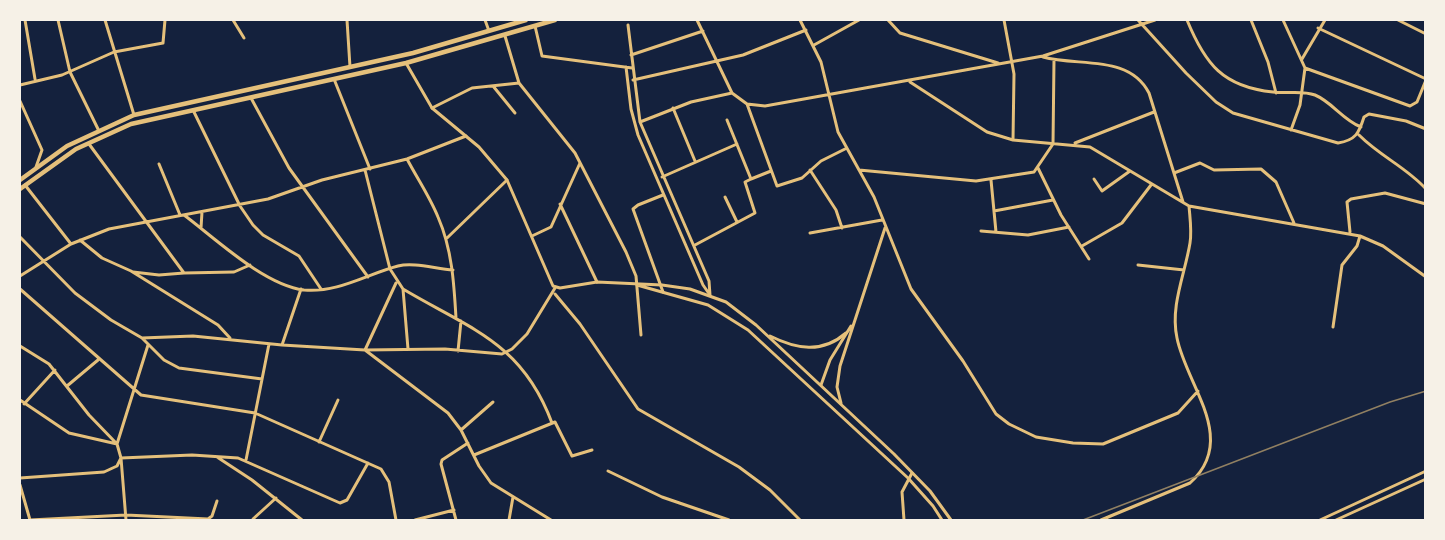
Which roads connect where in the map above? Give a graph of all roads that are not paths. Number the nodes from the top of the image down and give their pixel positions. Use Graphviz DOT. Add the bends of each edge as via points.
graph roads {
  1 [pos="25,20"];
  2 [pos="58,20"];
  3 [pos="105,20"];
  4 [pos="165,20"];
  5 [pos="233,20"];
  6 [pos="347,20"];
  7 [pos="485,20"];
  8 [pos="526,20"];
  9 [pos="555,20"];
  10 [pos="697,20"];
  11 [pos="800,20"];
  12 [pos="859,20"];
  13 [pos="888,20"];
  14 [pos="1004,20"];
  15 [pos="1138,20"];
  16 [pos="1155,20"];
  17 [pos="1187,20"];
  18 [pos="1251,20"];
  19 [pos="1283,20"];
  20 [pos="1325,20"];
  21 [pos="1398,20"];
  22 [pos="1143,24"];
  23 [pos="628,25"];
  24 [pos="535,26"];
  25 [pos="1318,28"];
  26 [pos="806,30"];
  27 [pos="489,31"];
  28 [pos="703,31"];
  29 [pos="1425,34"];
  30 [pos="505,36"];
  31 [pos="244,38"];
  32 [pos="814,45"];
  33 [pos="114,52"];
  34 [pos="631,55"];
  35 [pos="1042,56"];
  36 [pos="1302,59"];
  37 [pos="1054,60"];
  38 [pos="718,61"];
  39 [pos="1012,62"];
  40 [pos="406,63"];
  41 [pos="999,64"];
  42 [pos="350,67"];
  43 [pos="626,67"];
  44 [pos="632,68"];
  45 [pos="1305,68"];
  46 [pos="70,72"];
  47 [pos="35,79"];
  48 [pos="334,79"];
  49 [pos="633,80"];
  50 [pos="1425,80"];
  51 [pos="519,82"];
  52 [pos="910,82"];
  53 [pos="20,85"];
  54 [pos="493,86"];
  55 [pos="233,92"];
  56 [pos="732,93"];
  57 [pos="1276,93"];
  58 [pos="1302,93"];
  59 [pos="224,94"];
  60 [pos="828,95"];
  61 [pos="251,97"];
  62 [pos="235,100"];
  63 [pos="20,101"];
  64 [pos="226,102"];
  65 [pos="747,104"];
  66 [pos="432,108"];
  67 [pos="673,108"];
  68 [pos="192,109"];
  69 [pos="1154,112"];
  70 [pos="515,113"];
  71 [pos="134,115"];
  72 [pos="727,120"];
  73 [pos="640,122"];
  74 [pos="634,124"];
  75 [pos="1361,127"];
  76 [pos="98,129"];
  77 [pos="1425,129"];
  78 [pos="1291,130"];
  79 [pos="1359,135"];
  80 [pos="466,136"];
  81 [pos="1013,140"];
  82 [pos="88,142"];
  83 [pos="737,144"];
  84 [pos="1053,144"];
  85 [pos="1072,144"];
  86 [pos="845,149"];
  87 [pos="407,159"];
  88 [pos="695,161"];
  89 [pos="580,163"];
  90 [pos="159,164"];
  91 [pos="36,167"];
  92 [pos="1038,168"];
  93 [pos="370,169"];
  94 [pos="365,170"];
  95 [pos="810,170"];
  96 [pos="858,170"];
  97 [pos="771,171"];
  98 [pos="1130,171"];
  99 [pos="1174,173"];
  100 [pos="662,177"];
  101 [pos="751,178"];
  102 [pos="1094,179"];
  103 [pos="20,180"];
  104 [pos="507,180"];
  105 [pos="991,180"];
  106 [pos="25,184"];
  107 [pos="1151,185"];
  108 [pos="302,186"];
  109 [pos="20,189"];
  110 [pos="1425,189"];
  111 [pos="663,195"];
  112 [pos="725,197"];
  113 [pos="1053,200"];
  114 [pos="1183,202"];
  115 [pos="560,204"];
  116 [pos="1425,204"];
  117 [pos="240,206"];
  118 [pos="1189,206"];
  119 [pos="994,211"];
  120 [pos="202,212"];
  121 [pos="182,215"];
  122 [pos="882,220"];
  123 [pos="144,221"];
  124 [pos="737,222"];
  125 [pos="1294,223"];
  126 [pos="1069,227"];
  127 [pos="201,228"];
  128 [pos="842,228"];
  129 [pos="885,228"];
  130 [pos="981,231"];
  131 [pos="996,232"];
  132 [pos="1350,232"];
  133 [pos="810,233"];
  134 [pos="532,236"];
  135 [pos="1360,236"];
  136 [pos="20,237"];
  137 [pos="446,239"];
  138 [pos="80,240"];
  139 [pos="71,244"];
  140 [pos="694,246"];
  141 [pos="1082,246"];
  142 [pos="1089,259"];
  143 [pos="42,261"];
  144 [pos="250,265"];
  145 [pos="1138,265"];
  146 [pos="390,268"];
  147 [pos="453,270"];
  148 [pos="1184,270"];
  149 [pos="131,271"];
  150 [pos="184,273"];
  151 [pos="20,276"];
  152 [pos="368,277"];
  153 [pos="1425,277"];
  154 [pos="397,282"];
  155 [pos="597,282"];
  156 [pos="637,284"];
  157 [pos="662,285"];
  158 [pos="20,288"];
  159 [pos="555,288"];
  160 [pos="321,289"];
  161 [pos="403,289"];
  162 [pos="301,290"];
  163 [pos="663,292"];
  164 [pos="554,293"];
  165 [pos="710,295"];
  166 [pos="708,304"];
  167 [pos="456,318"];
  168 [pos="461,321"];
  169 [pos="852,324"];
  170 [pos="1333,327"];
  171 [pos="846,333"];
  172 [pos="641,334"];
  173 [pos="765,334"];
  174 [pos="142,338"];
  175 [pos="230,338"];
  176 [pos="269,344"];
  177 [pos="148,345"];
  178 [pos="282,345"];
  179 [pos="20,346"];
  180 [pos="408,349"];
  181 [pos="365,350"];
  182 [pos="458,351"];
  183 [pos="508,352"];
  184 [pos="98,360"];
  185 [pos="54,370"];
  186 [pos="262,379"];
  187 [pos="820,385"];
  188 [pos="67,386"];
  189 [pos="133,388"];
  190 [pos="1198,392"];
  191 [pos="818,394"];
  192 [pos="20,400"];
  193 [pos="338,400"];
  194 [pos="493,402"];
  195 [pos="24,404"];
  196 [pos="841,404"];
  197 [pos="255,413"];
  198 [pos="552,423"];
  199 [pos="461,430"];
  200 [pos="319,442"];
  201 [pos="468,443"];
  202 [pos="117,444"];
  203 [pos="592,450"];
  204 [pos="215,456"];
  205 [pos="474,456"];
  206 [pos="122,458"];
  207 [pos="246,459"];
  208 [pos="368,463"];
  209 [pos="608,471"];
  210 [pos="1425,471"];
  211 [pos="912,473"];
  212 [pos="20,478"];
  213 [pos="908,478"];
  214 [pos="1425,479"];
  215 [pos="20,485"];
  216 [pos="513,497"];
  217 [pos="276,498"];
  218 [pos="217,501"];
  219 [pos="1351,505"];
  220 [pos="454,510"];
  221 [pos="1355,512"];
  222 [pos="126,515"];
  223 [pos="253,519"];
  224 [pos="296,519"];
  225 [pos="30,520"];
  226 [pos="126,520"];
  227 [pos="302,520"];
  228 [pos="397,520"];
  229 [pos="415,520"];
  230 [pos="456,520"];
  231 [pos="508,520"];
  232 [pos="551,520"];
  233 [pos="729,520"];
  234 [pos="800,520"];
  235 [pos="904,520"];
  236 [pos="942,520"];
  237 [pos="951,520"];
  238 [pos="1101,520"];
  239 [pos="1320,520"];
  240 [pos="1336,520"];
  1 -- 47 [label="street"];
  2 -- 46 [label="street"];
  3 -- 33 [label="street"];
  4 -- 33 [label="street" via="163,43"];
  5 -- 31 [label="street"];
  6 -- 42 [label="street"];
  7 -- 27 [label="street"];
  8 -- 27 [label="main road"];
  9 -- 24 [label="main road"];
  10 -- 28 [label="street"];
  11 -- 26 [label="street"];
  12 -- 32 [label="street"];
  13 -- 41 [label="street" via="900,33"];
  14 -- 39 [label="street"];
  15 -- 22 [label="street"];
  16 -- 22 [label="street"];
  17 -- 57 [label="street" via="1200,52 1214,68 1239,84"];
  18 -- 57 [label="street"];
  19 -- 36 [label="street"];
  20 -- 25 [label="street"];
  21 -- 29 [label="street"];
  22 -- 35 [label="street"];
  22 -- 78 [label="street" via="1216,102 1244,118"];
  23 -- 34 [label="street"];
  24 -- 30 [label="main road"];
  24 -- 43 [label="street" via="542,56"];
  25 -- 36 [label="street"];
  25 -- 50 [label="street"];
  26 -- 32 [label="street"];
  26 -- 38 [label="street" via="757,51"];
  27 -- 42 [label="main road"];
  28 -- 34 [label="street"];
  28 -- 38 [label="street"];
  30 -- 40 [label="main road"];
  30 -- 51 [label="street"];
  32 -- 60 [label="street"];
  33 -- 46 [label="street"];
  33 -- 71 [label="street"];
  34 -- 44 [label="street"];
  35 -- 37 [label="street"];
  35 -- 39 [label="street"];
  36 -- 45 [label="street"];
  37 -- 69 [label="street" via="1101,64 1132,73 1146,87"];
  37 -- 84 [label="street"];
  38 -- 49 [label="street"];
  38 -- 56 [label="street"];
  39 -- 41 [label="street"];
  39 -- 81 [label="street"];
  40 -- 48 [label="main road"];
  40 -- 66 [label="street"];
  41 -- 52 [label="street"];
  42 -- 55 [label="main road"];
  43 -- 44 [label="street"];
  43 -- 74 [label="street"];
  44 -- 49 [label="street"];
  45 -- 50 [label="street" via="1410,106 1417,102"];
  45 -- 58 [label="street"];
  46 -- 47 [label="street"];
  46 -- 76 [label="street"];
  47 -- 53 [label="street"];
  48 -- 61 [label="main road"];
  48 -- 93 [label="street"];
  49 -- 73 [label="street"];
  51 -- 54 [label="street"];
  51 -- 89 [label="street"];
  52 -- 60 [label="street"];
  52 -- 81 [label="street" via="973,125"];
  54 -- 66 [label="street" via="464,91"];
  54 -- 70 [label="street"];
  55 -- 59 [label="main road"];
  55 -- 62 [label="main road"];
  56 -- 65 [label="street"];
  56 -- 67 [label="street"];
  57 -- 58 [label="street"];
  58 -- 75 [label="street" via="1317,96"];
  58 -- 78 [label="street"];
  59 -- 64 [label="main road"];
  59 -- 71 [label="main road"];
  60 -- 65 [label="street" via="780,105"];
  60 -- 86 [label="street"];
  61 -- 62 [label="main road"];
  61 -- 108 [label="street" via="282,158"];
  62 -- 64 [label="main road"];
  63 -- 91 [label="street" via="42,149"];
  64 -- 68 [label="main road"];
  65 -- 97 [label="street"];
  66 -- 80 [label="street"];
  67 -- 73 [label="street"];
  67 -- 88 [label="street"];
  68 -- 82 [label="main road" via="131,124"];
  68 -- 117 [label="street"];
  69 -- 85 [label="street"];
  69 -- 99 [label="street"];
  71 -- 76 [label="main road"];
  72 -- 83 [label="street"];
  73 -- 74 [label="street"];
  73 -- 100 [label="street"];
  74 -- 111 [label="street"];
  75 -- 77 [label="street" via="1364,117 1374,114"];
  75 -- 79 [label="street"];
  76 -- 91 [label="main road"];
  78 -- 79 [label="street" via="1338,143"];
  79 -- 110 [label="street"];
  80 -- 87 [label="street"];
  80 -- 104 [label="street"];
  81 -- 84 [label="street"];
  82 -- 106 [label="main road"];
  82 -- 123 [label="street"];
  83 -- 88 [label="street"];
  83 -- 101 [label="street"];
  84 -- 85 [label="street"];
  84 -- 92 [label="street"];
  85 -- 98 [label="street" via="1090,147"];
  86 -- 95 [label="street"];
  86 -- 96 [label="street"];
  87 -- 93 [label="street"];
  87 -- 137 [label="street"];
  88 -- 100 [label="street"];
  89 -- 115 [label="street"];
  89 -- 156 [label="street" via="626,252"];
  90 -- 121 [label="street"];
  91 -- 103 [label="main road"];
  92 -- 105 [label="street" via="1025,175"];
  92 -- 113 [label="street"];
  93 -- 94 [label="street"];
  94 -- 108 [label="street"];
  94 -- 146 [label="street"];
  95 -- 97 [label="street" via="802,178 780,187 775,185"];
  95 -- 128 [label="street" via="836,210"];
  96 -- 105 [label="street"];
  96 -- 122 [label="street"];
  97 -- 101 [label="street"];
  98 -- 102 [label="street" via="1102,191"];
  98 -- 107 [label="street"];
  99 -- 114 [label="street"];
  99 -- 125 [label="street" via="1200,163 1214,170 1261,169 1276,182"];
  100 -- 140 [label="street"];
  101 -- 124 [label="street" via="745,187 755,213"];
  104 -- 134 [label="street"];
  104 -- 137 [label="street"];
  105 -- 119 [label="street"];
  106 -- 109 [label="main road"];
  106 -- 139 [label="street"];
  107 -- 114 [label="street"];
  107 -- 141 [label="street" via="1122,223"];
  108 -- 117 [label="street"];
  108 -- 152 [label="street"];
  111 -- 157 [label="street" via="633,209"];
  111 -- 165 [label="street"];
  112 -- 124 [label="street"];
  113 -- 119 [label="street"];
  113 -- 126 [label="street"];
  114 -- 118 [label="street"];
  115 -- 134 [label="street" via="551,227"];
  115 -- 155 [label="street"];
  116 -- 132 [label="street" via="1385,193 1351,199 1347,202"];
  117 -- 120 [label="street"];
  117 -- 160 [label="street" via="258,231 303,260"];
  118 -- 125 [label="street"];
  118 -- 148 [label="street" via="1190,241"];
  119 -- 131 [label="street"];
  120 -- 121 [label="street"];
  120 -- 127 [label="street"];
  121 -- 123 [label="street"];
  121 -- 127 [label="street"];
  122 -- 128 [label="street"];
  122 -- 129 [label="street"];
  123 -- 138 [label="street"];
  123 -- 150 [label="street"];
  124 -- 140 [label="street"];
  125 -- 132 [label="street"];
  126 -- 131 [label="street" via="1031,235"];
  126 -- 141 [label="street"];
  127 -- 144 [label="street"];
  128 -- 133 [label="street"];
  129 -- 169 [label="street"];
  129 -- 190 [label="street" via="921,306 963,361 996,414 1022,432 1073,443 1103,444 1178,413"];
  130 -- 131 [label="street"];
  132 -- 135 [label="street"];
  134 -- 159 [label="street"];
  135 -- 153 [label="street" via="1383,246"];
  135 -- 170 [label="street" via="1342,265"];
  136 -- 143 [label="street"];
  137 -- 147 [label="street"];
  138 -- 139 [label="street"];
  138 -- 149 [label="street" via="102,258"];
  139 -- 143 [label="street"];
  140 -- 165 [label="street" via="709,281"];
  141 -- 142 [label="street"];
  143 -- 151 [label="street"];
  143 -- 174 [label="street" via="97,310"];
  144 -- 150 [label="street" via="234,272"];
  144 -- 162 [label="street"];
  145 -- 148 [label="street"];
  146 -- 147 [label="street" via="403,265"];
  146 -- 152 [label="street"];
  146 -- 154 [label="street"];
  147 -- 167 [label="street"];
  148 -- 190 [label="street" via="1175,332"];
  149 -- 150 [label="street"];
  149 -- 175 [label="street" via="218,325"];
  152 -- 160 [label="street"];
  154 -- 161 [label="street"];
  154 -- 181 [label="street"];
  155 -- 156 [label="street"];
  155 -- 159 [label="street"];
  156 -- 157 [label="street"];
  156 -- 163 [label="street"];
  156 -- 172 [label="street"];
  157 -- 163 [label="street"];
  157 -- 165 [label="street"];
  158 -- 184 [label="street"];
  159 -- 164 [label="street"];
  160 -- 162 [label="street"];
  161 -- 167 [label="street"];
  161 -- 180 [label="street"];
  162 -- 178 [label="street"];
  163 -- 166 [label="street"];
  164 -- 183 [label="street" via="527,334"];
  164 -- 234 [label="street" via="587,333 638,409 739,467"];
  165 -- 166 [label="street"];
  165 -- 173 [label="street" via="733,306"];
  166 -- 191 [label="street" via="748,330"];
  167 -- 168 [label="street"];
  168 -- 182 [label="street"];
  168 -- 183 [label="street"];
  169 -- 171 [label="street"];
  169 -- 196 [label="street" via="837,378"];
  171 -- 173 [label="street" via="825,345 801,348"];
  171 -- 187 [label="street"];
  173 -- 187 [label="street"];
  174 -- 175 [label="street"];
  174 -- 177 [label="street"];
  175 -- 176 [label="street"];
  176 -- 178 [label="street"];
  176 -- 186 [label="street"];
  177 -- 186 [label="street" via="180,368"];
  177 -- 189 [label="street"];
  178 -- 181 [label="street"];
  179 -- 185 [label="street"];
  180 -- 181 [label="street"];
  180 -- 182 [label="street"];
  181 -- 199 [label="street" via="448,413"];
  182 -- 183 [label="street"];
  183 -- 198 [label="street" via="542,398"];
  184 -- 188 [label="street"];
  184 -- 189 [label="street"];
  185 -- 188 [label="street"];
  185 -- 195 [label="street"];
  186 -- 197 [label="street"];
  187 -- 191 [label="street"];
  187 -- 196 [label="street"];
  188 -- 202 [label="street" via="88,415"];
  189 -- 197 [label="street" via="148,397"];
  189 -- 202 [label="street"];
  190 -- 238 [label="street" via="1211,436 1197,477 1181,488"];
  191 -- 213 [label="street"];
  192 -- 195 [label="street"];
  193 -- 200 [label="street"];
  194 -- 199 [label="street"];
  195 -- 202 [label="street" via="69,433"];
  196 -- 211 [label="street"];
  197 -- 200 [label="street"];
  197 -- 207 [label="street"];
  198 -- 203 [label="street" via="557,422 572,456"];
  198 -- 205 [label="street"];
  199 -- 201 [label="street"];
  200 -- 208 [label="street"];
  201 -- 205 [label="street"];
  201 -- 220 [label="street" via="441,462"];
  202 -- 206 [label="street"];
  204 -- 206 [label="street"];
  204 -- 207 [label="street"];
  204 -- 217 [label="street"];
  205 -- 216 [label="street" via="491,483"];
  206 -- 212 [label="street" via="115,468 104,472"];
  206 -- 222 [label="street"];
  207 -- 208 [label="street" via="340,503 347,500"];
  208 -- 228 [label="street" via="386,476"];
  209 -- 233 [label="street" via="662,497"];
  210 -- 219 [label="street"];
  211 -- 213 [label="street"];
  211 -- 237 [label="street"];
  213 -- 235 [label="street" via="902,492"];
  213 -- 236 [label="street"];
  214 -- 221 [label="street"];
  215 -- 225 [label="street"];
  216 -- 231 [label="street"];
  216 -- 232 [label="street"];
  217 -- 223 [label="street"];
  217 -- 224 [label="street"];
  218 -- 222 [label="street" via="208,519"];
  219 -- 221 [label="street"];
  219 -- 239 [label="street"];
  220 -- 229 [label="street"];
  220 -- 230 [label="street"];
  221 -- 240 [label="street"];
  222 -- 225 [label="street"];
  222 -- 226 [label="street"];
  224 -- 227 [label="street"];
}
